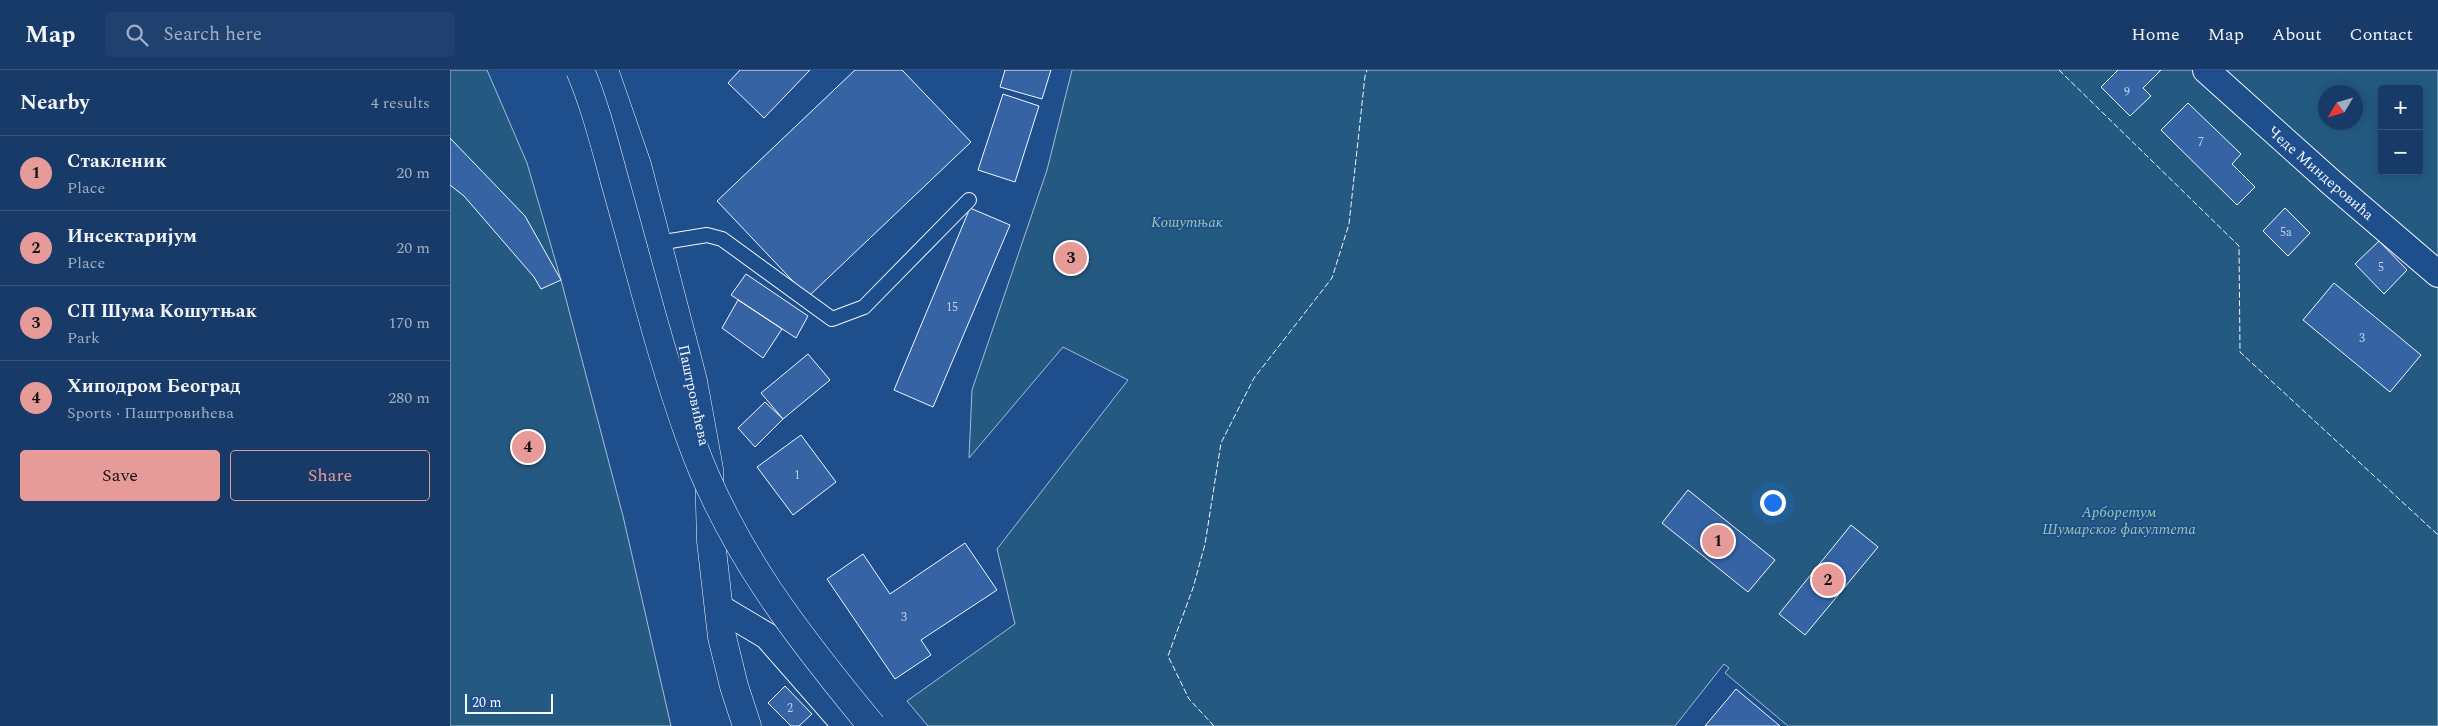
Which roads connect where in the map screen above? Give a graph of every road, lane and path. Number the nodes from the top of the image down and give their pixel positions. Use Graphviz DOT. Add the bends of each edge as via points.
graph roads {
  1 [pos="580,70"];
  2 [pos="604,70"];
  3 [pos="2206,70"];
  4 [pos="970,200"];
  5 [pos="658,243"];
  6 [pos="2438,274"];
  7 [pos="720,608"];
  8 [pos="748,726"];
  9 [pos="846,726"];
  10 [pos="872,726"];
  1 -- 10 [label="main road, bridge" via="668,370 708,483 729,528 767,590 802,640"];
  2 -- 5 [label="main road, Паштровићева" via="637,165"];
  3 -- 6 [label="street, Чеде Миндеровића"];
  4 -- 5 [label="lane" via="864,307 832,319 722,239 707,235"];
  5 -- 7 [label="main road, Паштровићева" via="693,381 708,459 711,541"];
  7 -- 8 [label="main road, Паштровићева" via="722,637"];
  7 -- 9 [label="street" via="767,636"];
}
